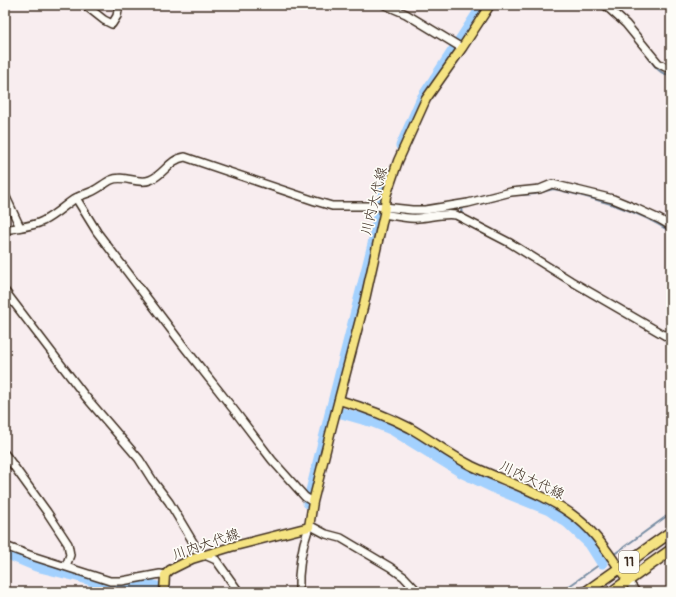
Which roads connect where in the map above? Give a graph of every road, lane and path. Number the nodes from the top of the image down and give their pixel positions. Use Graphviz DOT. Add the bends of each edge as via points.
graph roads {
  1 [pos="85,5"];
  2 [pos="118,5"];
  3 [pos="385,5"];
  4 [pos="490,5"];
  5 [pos="604,5"];
  6 [pos="462,48"];
  7 [pos="671,68"];
  8 [pos="5,195"];
  9 [pos="78,202"];
  10 [pos="382,209"];
  11 [pos="671,226"];
  12 [pos="20,227"];
  13 [pos="5,230"];
  14 [pos="5,291"];
  15 [pos="671,339"];
  16 [pos="339,400"];
  17 [pos="5,454"];
  18 [pos="312,502"];
  19 [pos="309,526"];
  20 [pos="671,532"];
  21 [pos="5,546"];
  22 [pos="671,550"];
  23 [pos="206,556"];
  24 [pos="66,566"];
  25 [pos="617,566"];
  26 [pos="165,575"];
  27 [pos="628,581"];
  28 [pos="164,589"];
  29 [pos="239,592"];
  30 [pos="299,592"];
  31 [pos="418,592"];
  32 [pos="586,592"];
  33 [pos="612,592"];
  34 [pos="636,592"];
  1 -- 2 [label="street" via="112,24 117,16"];
  3 -- 6 [label="street" via="406,14"];
  4 -- 6 [label="main road, 川内大代線"];
  5 -- 7 [label="street" via="626,24 658,63"];
  6 -- 10 [label="main road, 川内大代線" via="426,99 398,161"];
  8 -- 12 [label="street"];
  9 -- 10 [label="street" via="117,178 150,180 178,158 185,157 332,206"];
  9 -- 12 [label="street" via="44,221"];
  9 -- 18 [label="street" via="97,232 272,460"];
  10 -- 11 [label="street" via="425,210 540,189 552,184 613,199"];
  10 -- 15 [label="street" via="406,218 449,214 466,219"];
  10 -- 16 [label="main road, 川内大代線" via="364,304"];
  12 -- 13 [label="street"];
  14 -- 23 [label="street" via="86,396 139,459 196,547"];
  16 -- 18 [label="main road, 川内大代線"];
  16 -- 25 [label="main road, 川内大代線" via="410,428 472,466 559,506 579,520 597,538"];
  17 -- 24 [label="street" via="68,544 70,555"];
  18 -- 19 [label="main road, 川内大代線"];
  19 -- 23 [label="main road, 川内大代線"];
  19 -- 30 [label="street" via="299,563"];
  19 -- 31 [label="street" via="341,538 390,566"];
  20 -- 25 [label="highway, 11"];
  21 -- 24 [label="street"];
  22 -- 27 [label="highway, 11"];
  23 -- 26 [label="main road, 川内大代線" via="187,562"];
  23 -- 29 [label="street" via="216,560"];
  24 -- 26 [label="street" via="110,581"];
  25 -- 27 [label="main road, 川内大代線"];
  25 -- 32 [label="highway, 11"];
  26 -- 28 [label="main road, 川内大代線"];
  27 -- 33 [label="highway, 11"];
  27 -- 34 [label="street"];
}
